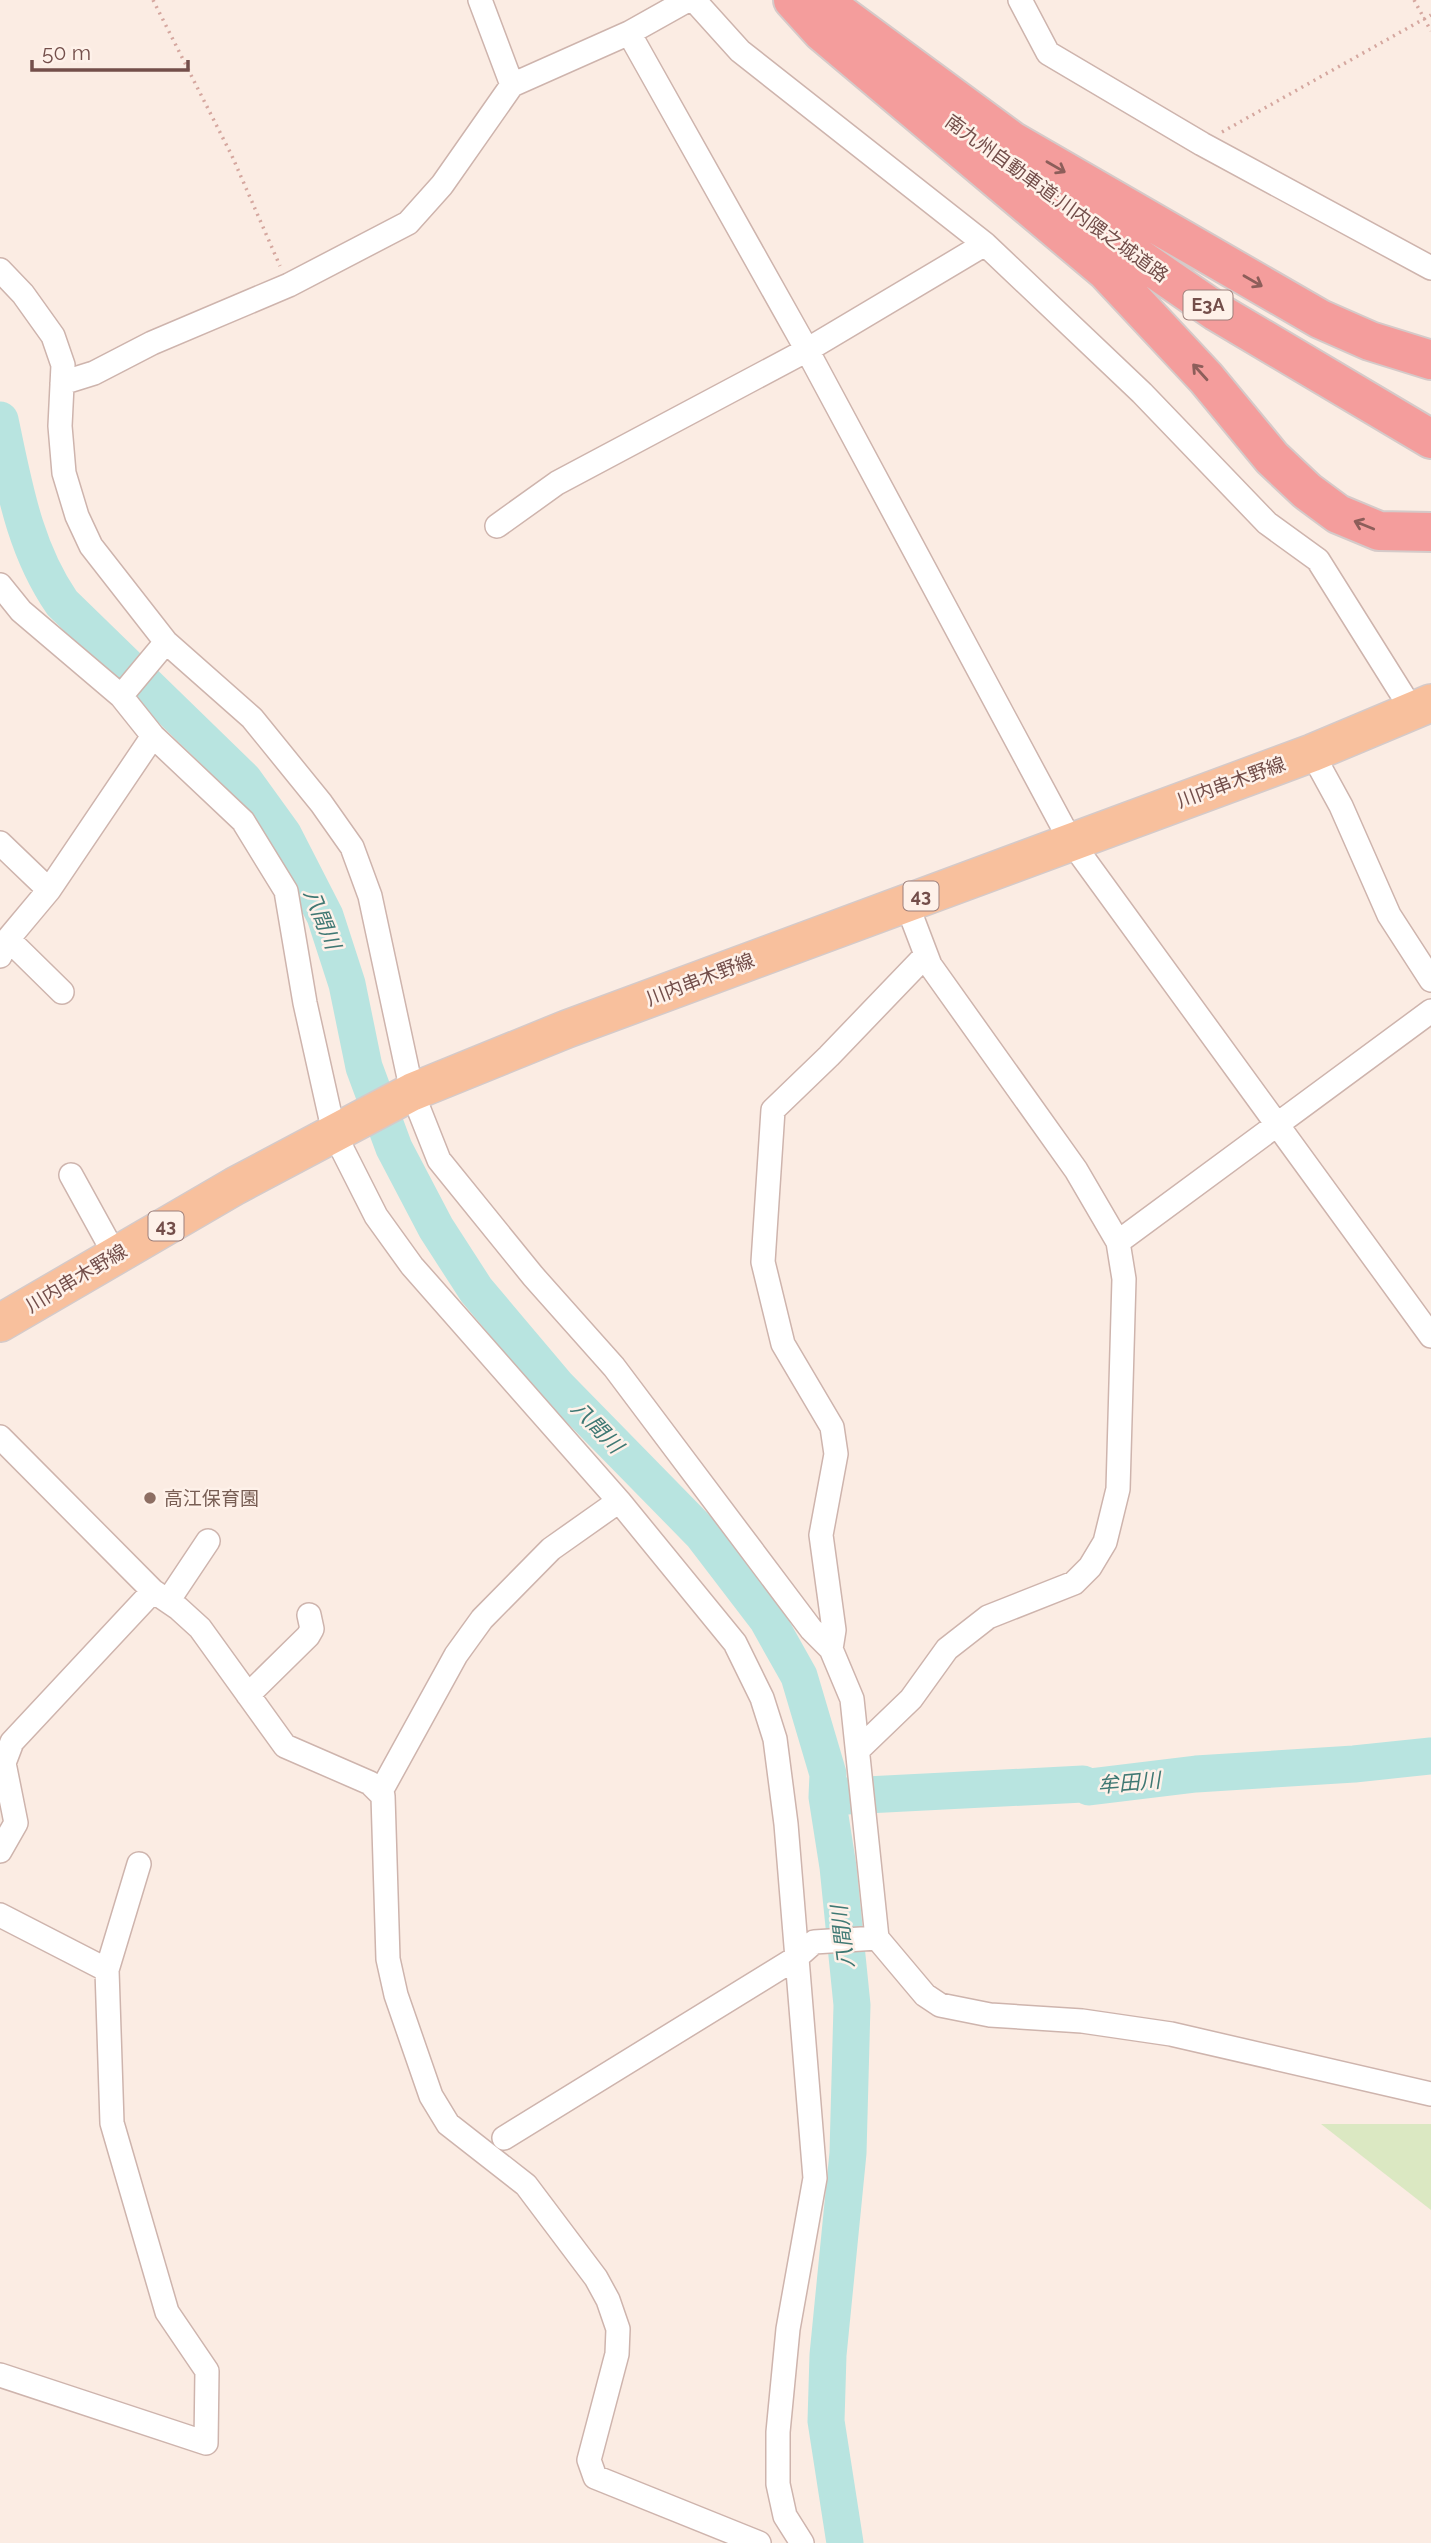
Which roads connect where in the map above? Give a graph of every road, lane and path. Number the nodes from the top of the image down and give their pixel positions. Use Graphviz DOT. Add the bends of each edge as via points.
graph roads {
  1 [pos="153,0"];
  2 [pos="480,0"];
  3 [pos="688,0"];
  4 [pos="694,0"];
  5 [pos="793,0"];
  6 [pos="807,0"];
  7 [pos="821,0"];
  8 [pos="1020,0"];
  9 [pos="1414,0"];
  10 [pos="1431,15"];
  11 [pos="1424,19"];
  12 [pos="1431,31"];
  13 [pos="629,33"];
  14 [pos="512,85"];
  15 [pos="1202,144"];
  16 [pos="985,244"];
  17 [pos="1431,268"];
  18 [pos="0,270"];
  19 [pos="289,285"];
  20 [pos="807,350"];
  21 [pos="1431,360"];
  22 [pos="62,383"];
  23 [pos="1431,439"];
  24 [pos="497,526"];
  25 [pos="1431,532"];
  26 [pos="0,585"];
  27 [pos="166,642"];
  28 [pos="121,695"];
  29 [pos="1422,707"];
  30 [pos="153,736"];
  31 [pos="1312,753"];
  32 [pos="1070,840"];
  33 [pos="0,843"];
  34 [pos="49,890"];
  35 [pos="906,902"];
  36 [pos="4,947"];
  37 [pos="926,954"];
  38 [pos="1431,981"];
  39 [pos="62,992"];
  40 [pos="1431,1011"];
  41 [pos="412,1092"];
  42 [pos="1278,1125"];
  43 [pos="334,1133"];
  44 [pos="71,1175"];
  45 [pos="1118,1242"];
  46 [pos="115,1255"];
  47 [pos="0,1324"];
  48 [pos="1431,1336"];
  49 [pos="0,1437"];
  50 [pos="619,1501"];
  51 [pos="208,1541"];
  52 [pos="160,1596"];
  53 [pos="309,1615"];
  54 [pos="831,1649"];
  55 [pos="248,1695"];
  56 [pos="858,1750"];
  57 [pos="380,1793"];
  58 [pos="0,1851"];
  59 [pos="139,1864"];
  60 [pos="0,1915"];
  61 [pos="872,1938"];
  62 [pos="796,1958"];
  63 [pos="107,1970"];
  64 [pos="1431,2094"];
  65 [pos="504,2138"];
  66 [pos="0,2375"];
  67 [pos="759,2543"];
  68 [pos="802,2543"];
  1 -- 19 [label="path" via="232,156"];
  2 -- 14 [label="street"];
  3 -- 13 [label="street"];
  4 -- 16 [label="street" via="740,51"];
  25 -- 5 [label="highway, one-way" via="1380,531 1338,514 1307,491 1272,458 1206,378 1106,271 822,32"];
  6 -- 23 [label="highway, 南九州自動車道;川内隈之城道路 / E3A" via="913,92 1113,241 1310,369"];
  7 -- 21 [label="highway, one-way" via="1013,141 1320,319"];
  8 -- 15 [label="street" via="1048,53"];
  9 -- 11 [label="path"];
  10 -- 11 [label="path"];
  11 -- 12 [label="path"];
  11 -- 15 [label="path"];
  13 -- 14 [label="street"];
  13 -- 20 [label="street"];
  14 -- 19 [label="street" via="442,185 408,223"];
  15 -- 17 [label="street"];
  16 -- 20 [label="street"];
  16 -- 29 [label="street" via="1142,393 1267,523 1318,560"];
  18 -- 22 [label="street" via="53,336 63,365"];
  19 -- 22 [label="street" via="94,373"];
  20 -- 24 [label="street" via="557,483"];
  20 -- 32 [label="street"];
  22 -- 27 [label="street" via="64,473 77,516 92,545"];
  26 -- 28 [label="street" via="21,611"];
  27 -- 28 [label="street"];
  27 -- 41 [label="street" via="252,718 352,847 370,896"];
  28 -- 30 [label="street"];
  29 -- 31 [label="main road, 川内串木野線 / 43"];
  30 -- 34 [label="street"];
  30 -- 43 [label="street" via="243,821 286,891"];
  31 -- 32 [label="main road, 川内串木野線 / 43"];
  31 -- 38 [label="street" via="1342,806 1389,915"];
  32 -- 35 [label="main road, 川内串木野線 / 43"];
  32 -- 42 [label="street"];
  33 -- 34 [label="street"];
  34 -- 36 [label="street"];
  35 -- 37 [label="street"];
  35 -- 41 [label="main road, 川内串木野線 / 43"];
  36 -- 39 [label="street"];
  37 -- 45 [label="street" via="1076,1170"];
  37 -- 54 [label="street" via="773,1110 763,1262 783,1344 832,1427 836,1454 821,1535 834,1630"];
  40 -- 42 [label="street"];
  41 -- 43 [label="main road, 川内串木野線 / 43"];
  41 -- 54 [label="street" via="439,1160 614,1367 811,1629"];
  42 -- 45 [label="street"];
  42 -- 48 [label="street"];
  43 -- 46 [label="main road, 川内串木野線 / 43"];
  43 -- 50 [label="street" via="376,1216 412,1266"];
  44 -- 46 [label="street"];
  45 -- 56 [label="street" via="1125,1279 1124,1368 1118,1489 1105,1542 1074,1583 988,1618 947,1649 911,1699"];
  46 -- 47 [label="main road, 川内串木野線 / 43"];
  49 -- 52 [label="street"];
  50 -- 57 [label="street" via="551,1549 482,1619 456,1656"];
  50 -- 62 [label="street" via="735,1643 762,1698 775,1739"];
  51 -- 52 [label="street"];
  52 -- 55 [label="street" via="200,1628"];
  52 -- 58 [label="street" via="12,1742 4,1763 16,1823"];
  53 -- 55 [label="street" via="312,1629 308,1636"];
  54 -- 56 [label="street" via="852,1699"];
  55 -- 57 [label="street" via="285,1746 370,1783"];
  56 -- 61 [label="street"];
  57 -- 67 [label="street" via="388,1959 431,2096 448,2124 526,2185 596,2278 618,2329 617,2354 589,2460 594,2477"];
  59 -- 63 [label="street"];
  60 -- 63 [label="street"];
  61 -- 62 [label="street" via="814,1942"];
  61 -- 64 [label="street" via="925,1996 940,2005 990,2015 1082,2021 1171,2034"];
  62 -- 65 [label="street"];
  62 -- 68 [label="street" via="814,2178 788,2329 778,2484 785,2516"];
  63 -- 66 [label="street" via="113,2123 167,2312 207,2371 206,2443"];
}
